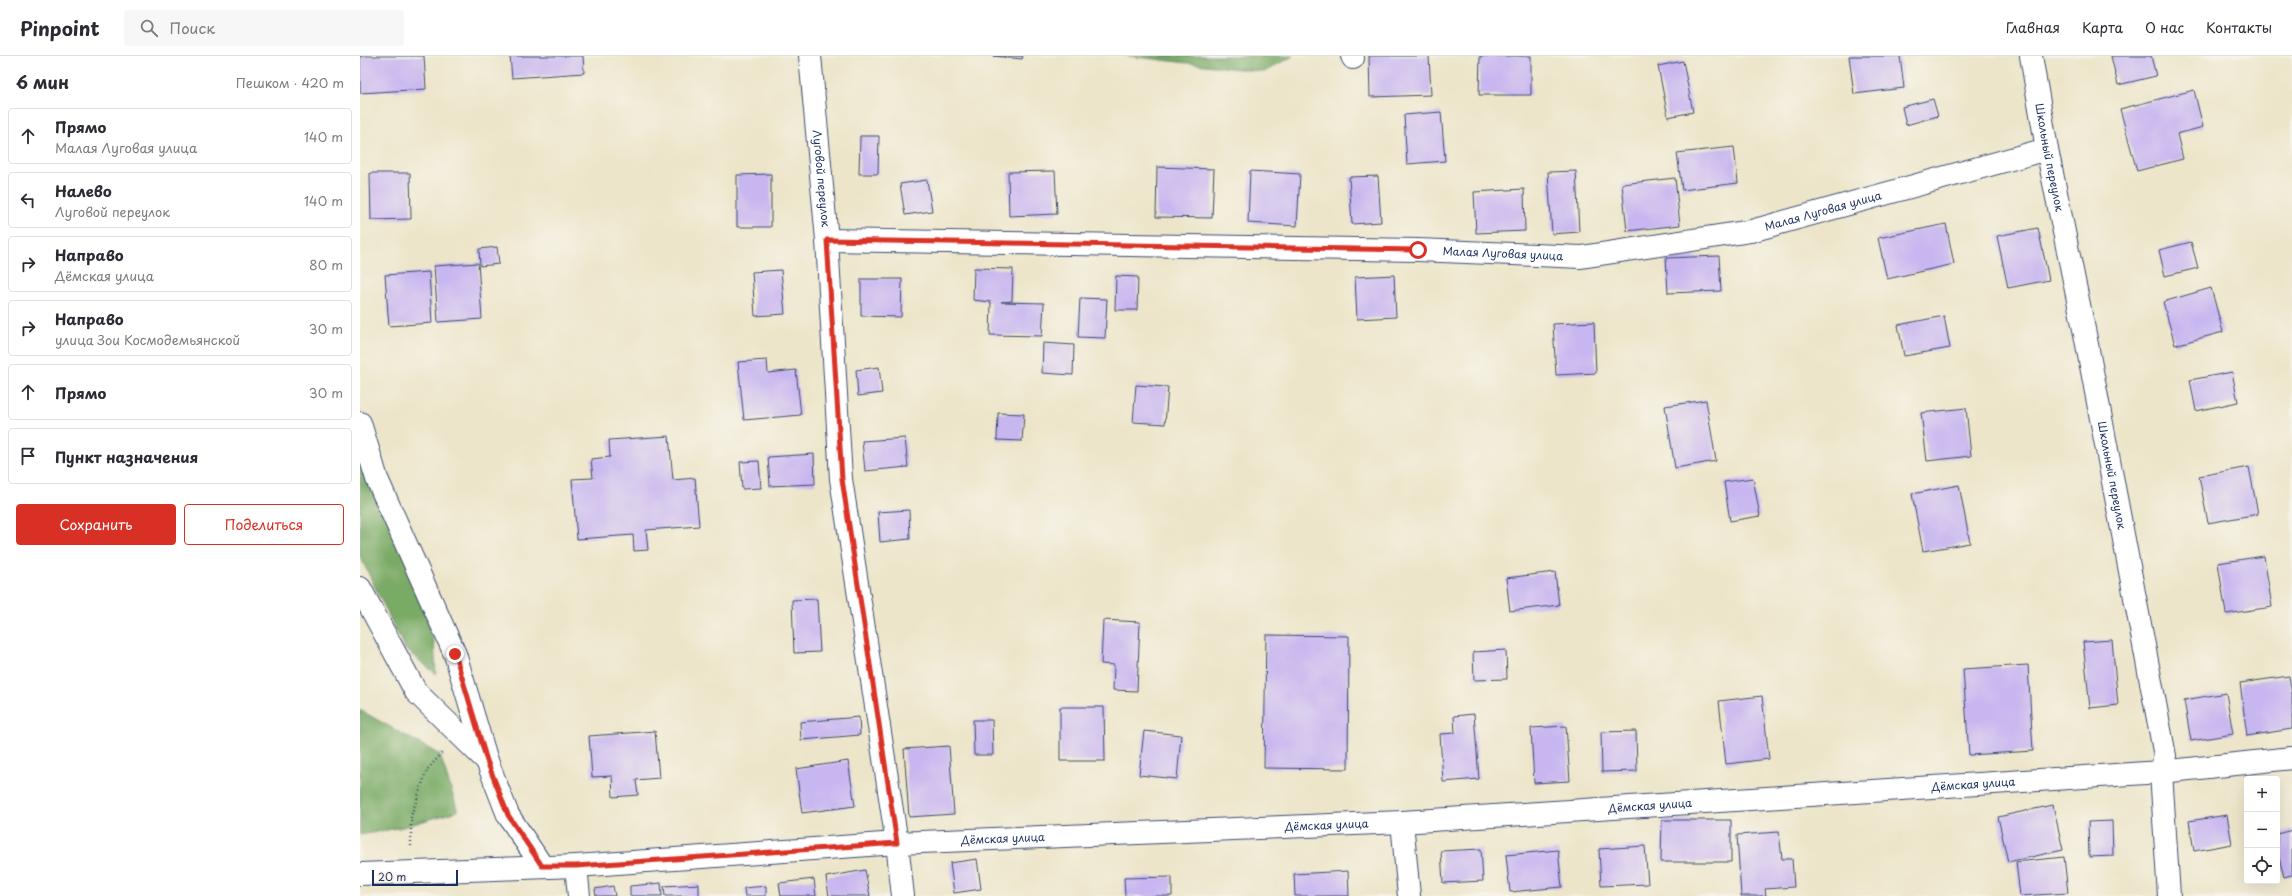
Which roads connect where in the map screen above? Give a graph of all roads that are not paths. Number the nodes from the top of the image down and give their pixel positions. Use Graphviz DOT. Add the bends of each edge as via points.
graph roads {
  1 [pos="810,56"];
  2 [pos="2031,56"];
  3 [pos="2047,149"];
  4 [pos="827,240"];
  5 [pos="360,423"];
  6 [pos="360,588"];
  7 [pos="2292,758"];
  8 [pos="487,761"];
  9 [pos="2161,772"];
  10 [pos="1402,822"];
  11 [pos="897,843"];
  12 [pos="542,866"];
  13 [pos="576,866"];
  14 [pos="360,874"];
  15 [pos="579,896"];
  16 [pos="903,896"];
  17 [pos="1409,896"];
  18 [pos="2170,896"];
  1 -- 4 [label="street, Луговой переулок"];
  2 -- 3 [label="street, Школьный переулок"];
  3 -- 4 [label="street, Малая Луговая улица" via="1752,231 1581,257 1418,250"];
  3 -- 9 [label="street, Школьный переулок" via="2165,756"];
  4 -- 11 [label="street, Луговой переулок" via="842,479"];
  5 -- 8 [label="street" via="377,479 455,654"];
  6 -- 8 [label="street" via="416,692"];
  7 -- 9 [label="street, Дёмская улица"];
  8 -- 12 [label="street" via="508,815"];
  9 -- 10 [label="street, Дёмская улица"];
  9 -- 18 [label="street, Школьный переулок"];
  10 -- 11 [label="street, Дёмская улица"];
  10 -- 17 [label="street"];
  11 -- 13 [label="street, Дёмская улица"];
  11 -- 16 [label="street, Луговой переулок"];
  12 -- 13 [label="street, Дёмская улица"];
  12 -- 14 [label="street, Дёмская улица"];
  13 -- 15 [label="street"];
}
